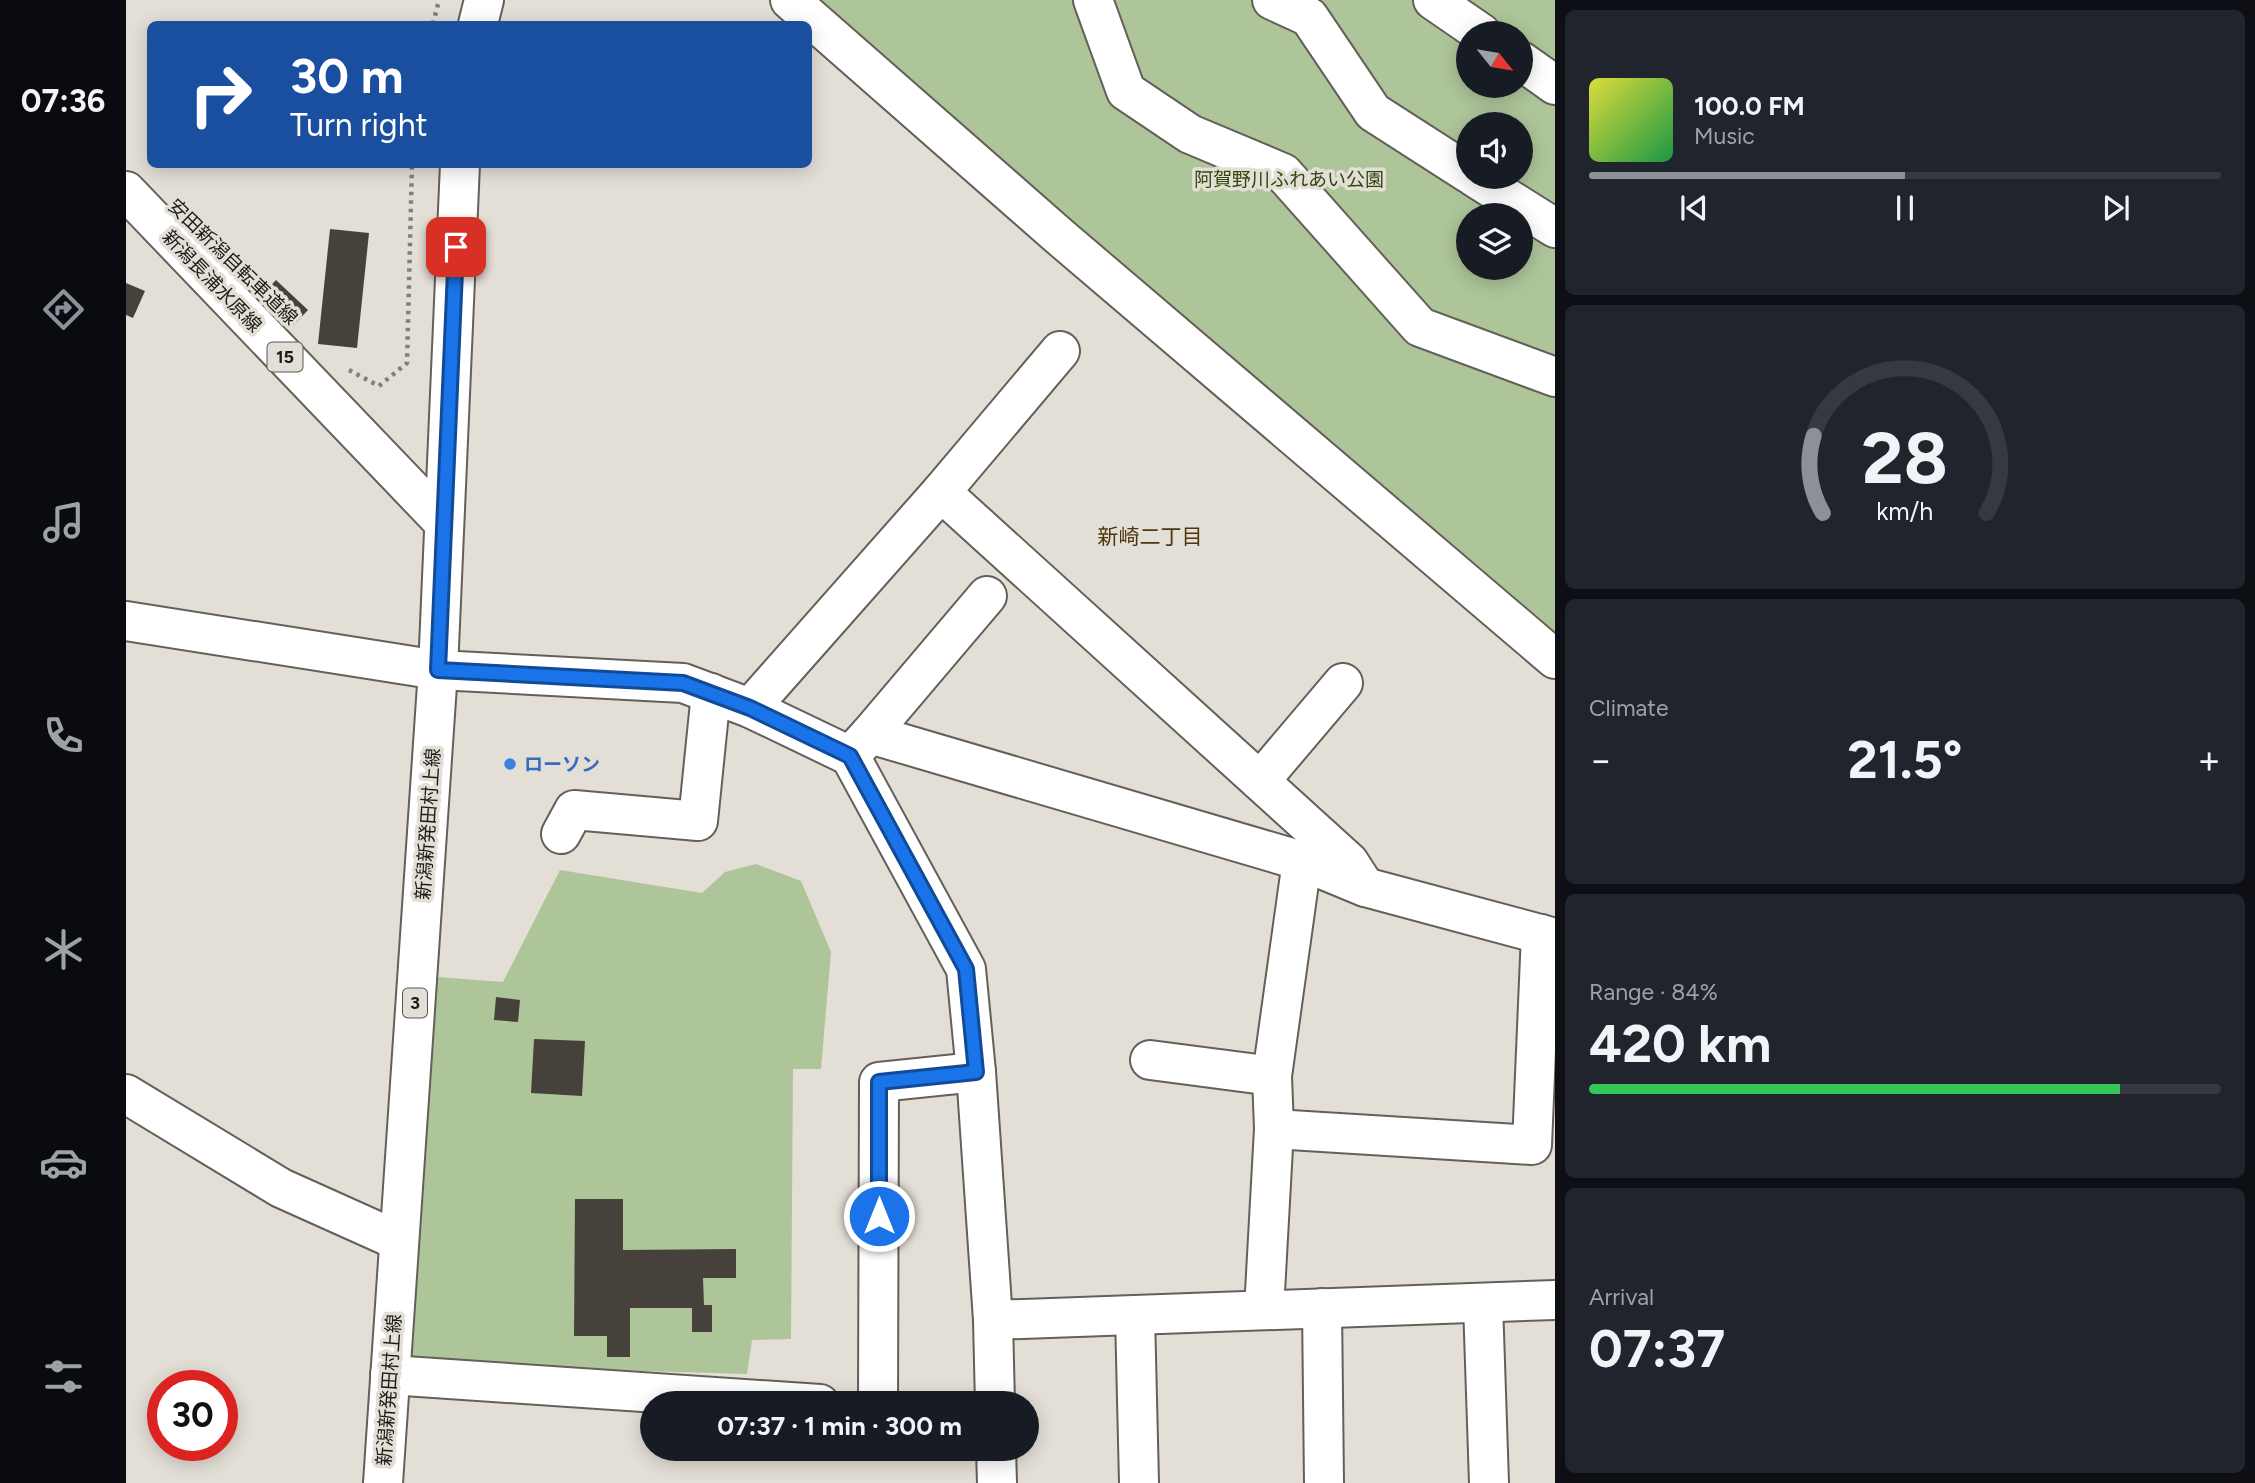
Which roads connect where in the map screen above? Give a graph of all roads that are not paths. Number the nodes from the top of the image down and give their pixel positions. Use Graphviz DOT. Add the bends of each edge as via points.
graph roads {
  1 [pos="484,0"];
  2 [pos="790,0"];
  3 [pos="1093,0"];
  4 [pos="1272,0"];
  5 [pos="1433,0"];
  6 [pos="479,21"];
  7 [pos="1464,21"];
  8 [pos="1533,69"];
  9 [pos="1555,85"];
  10 [pos="1456,165"];
  11 [pos="460,168"];
  12 [pos="1493,189"];
  13 [pos="126,191"];
  14 [pos="1555,228"];
  15 [pos="1060,351"];
  16 [pos="1555,377"];
  17 [pos="941,492"];
  18 [pos="444,523"];
  19 [pos="987,596"];
  20 [pos="126,621"];
  21 [pos="1555,659"];
  22 [pos="438,670"];
  23 [pos="1343,683"];
  24 [pos="710,693"];
  25 [pos="750,708"];
  26 [pos="860,745"];
  27 [pos="1260,781"];
  28 [pos="561,834"];
  29 [pos="1302,861"];
  30 [pos="1364,887"];
  31 [pos="1548,936"];
  32 [pos="1150,1060"];
  33 [pos="976,1072"];
  34 [pos="1272,1076"];
  35 [pos="126,1094"];
  36 [pos="1274,1129"];
  37 [pos="399,1241"];
  38 [pos="1555,1300"];
  39 [pos="1483,1303"];
  40 [pos="1322,1308"];
  41 [pos="1264,1310"];
  42 [pos="1135,1315"];
  43 [pos="993,1320"];
  44 [pos="390,1375"];
  45 [pos="878,1391"];
  46 [pos="995,1391"];
  47 [pos="640,1392"];
  48 [pos="996,1461"];
  49 [pos="383,1483"];
  50 [pos="997,1483"];
  51 [pos="1139,1483"];
  52 [pos="1324,1483"];
  53 [pos="1489,1483"];
  1 -- 6 [label="street"];
  2 -- 21 [label="street"];
  3 -- 16 [label="street" via="1126,91 1190,135 1283,173 1420,327"];
  4 -- 10 [label="street" via="1309,17 1373,112"];
  5 -- 7 [label="street"];
  8 -- 9 [label="street"];
  11 -- 18 [label="street, 新潟新発田村上線 / 3"];
  12 -- 14 [label="street"];
  13 -- 18 [label="street, 新潟長浦水原線 / 15"];
  15 -- 17 [label="street"];
  17 -- 25 [label="street"];
  17 -- 27 [label="street"];
  18 -- 22 [label="street, 新潟新発田村上線 / 3"];
  19 -- 26 [label="street"];
  20 -- 22 [label="street"];
  22 -- 24 [label="street" via="683,683"];
  22 -- 37 [label="street, 新潟新発田村上線 / 3"];
  23 -- 27 [label="street"];
  24 -- 25 [label="street"];
  24 -- 28 [label="street" via="698,821 574,810"];
  25 -- 26 [label="street"];
  26 -- 29 [label="street"];
  26 -- 33 [label="street" via="966,969"];
  27 -- 30 [label="street" via="1349,862"];
  29 -- 30 [label="street"];
  29 -- 34 [label="street"];
  30 -- 31 [label="street"];
  31 -- 36 [label="street" via="1532,1145"];
  32 -- 34 [label="street"];
  33 -- 43 [label="street"];
  33 -- 45 [label="street" via="879,1082"];
  34 -- 36 [label="street"];
  35 -- 37 [label="street" via="281,1188"];
  36 -- 41 [label="street"];
  37 -- 44 [label="street, 新潟新発田村上線 / 3"];
  38 -- 39 [label="street"];
  39 -- 40 [label="street"];
  39 -- 53 [label="street"];
  40 -- 41 [label="street"];
  40 -- 52 [label="street"];
  41 -- 42 [label="street"];
  42 -- 43 [label="street"];
  42 -- 51 [label="street"];
  43 -- 46 [label="street"];
  44 -- 47 [label="street"];
  44 -- 49 [label="street, 新潟新発田村上線 / 3"];
  48 -- 50 [label="street"];
}
